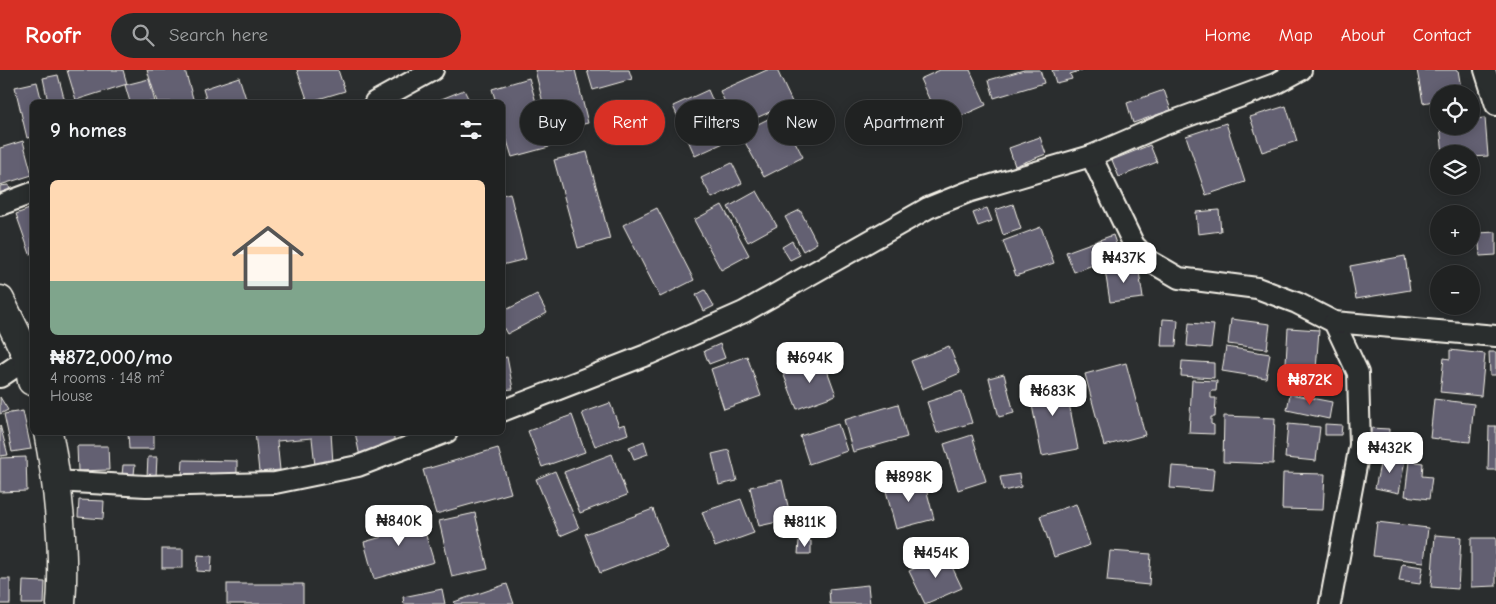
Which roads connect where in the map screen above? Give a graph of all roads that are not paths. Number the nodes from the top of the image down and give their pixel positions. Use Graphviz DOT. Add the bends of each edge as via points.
graph roads {
  1 [pos="433,70"];
  2 [pos="1300,70"];
  3 [pos="1485,70"];
  4 [pos="379,100"];
  5 [pos="1496,105"];
  6 [pos="1091,156"];
  7 [pos="30,194"];
  8 [pos="0,205"];
  9 [pos="0,300"];
  10 [pos="1334,322"];
  11 [pos="1496,336"];
  12 [pos="30,370"];
  13 [pos="0,377"];
  14 [pos="505,410"];
  15 [pos="48,435"];
  16 [pos="439,435"];
  17 [pos="54,481"];
  18 [pos="61,604"];
  19 [pos="1330,604"];
  1 -- 4 [label="street"];
  2 -- 6 [label="street" via="1275,84 1163,125"];
  3 -- 5 [label="street"];
  6 -- 10 [label="street" via="1134,245 1148,260 1179,278 1257,288"];
  6 -- 14 [label="street" via="968,192 928,208 744,312 649,354"];
  7 -- 8 [label="street"];
  9 -- 12 [label="street"];
  10 -- 11 [label="street"];
  10 -- 19 [label="street" via="1358,372 1360,445"];
  12 -- 13 [label="street"];
  15 -- 17 [label="street"];
  16 -- 17 [label="street" via="358,466 275,483 146,486"];
  17 -- 18 [label="street" via="58,506"];
}
